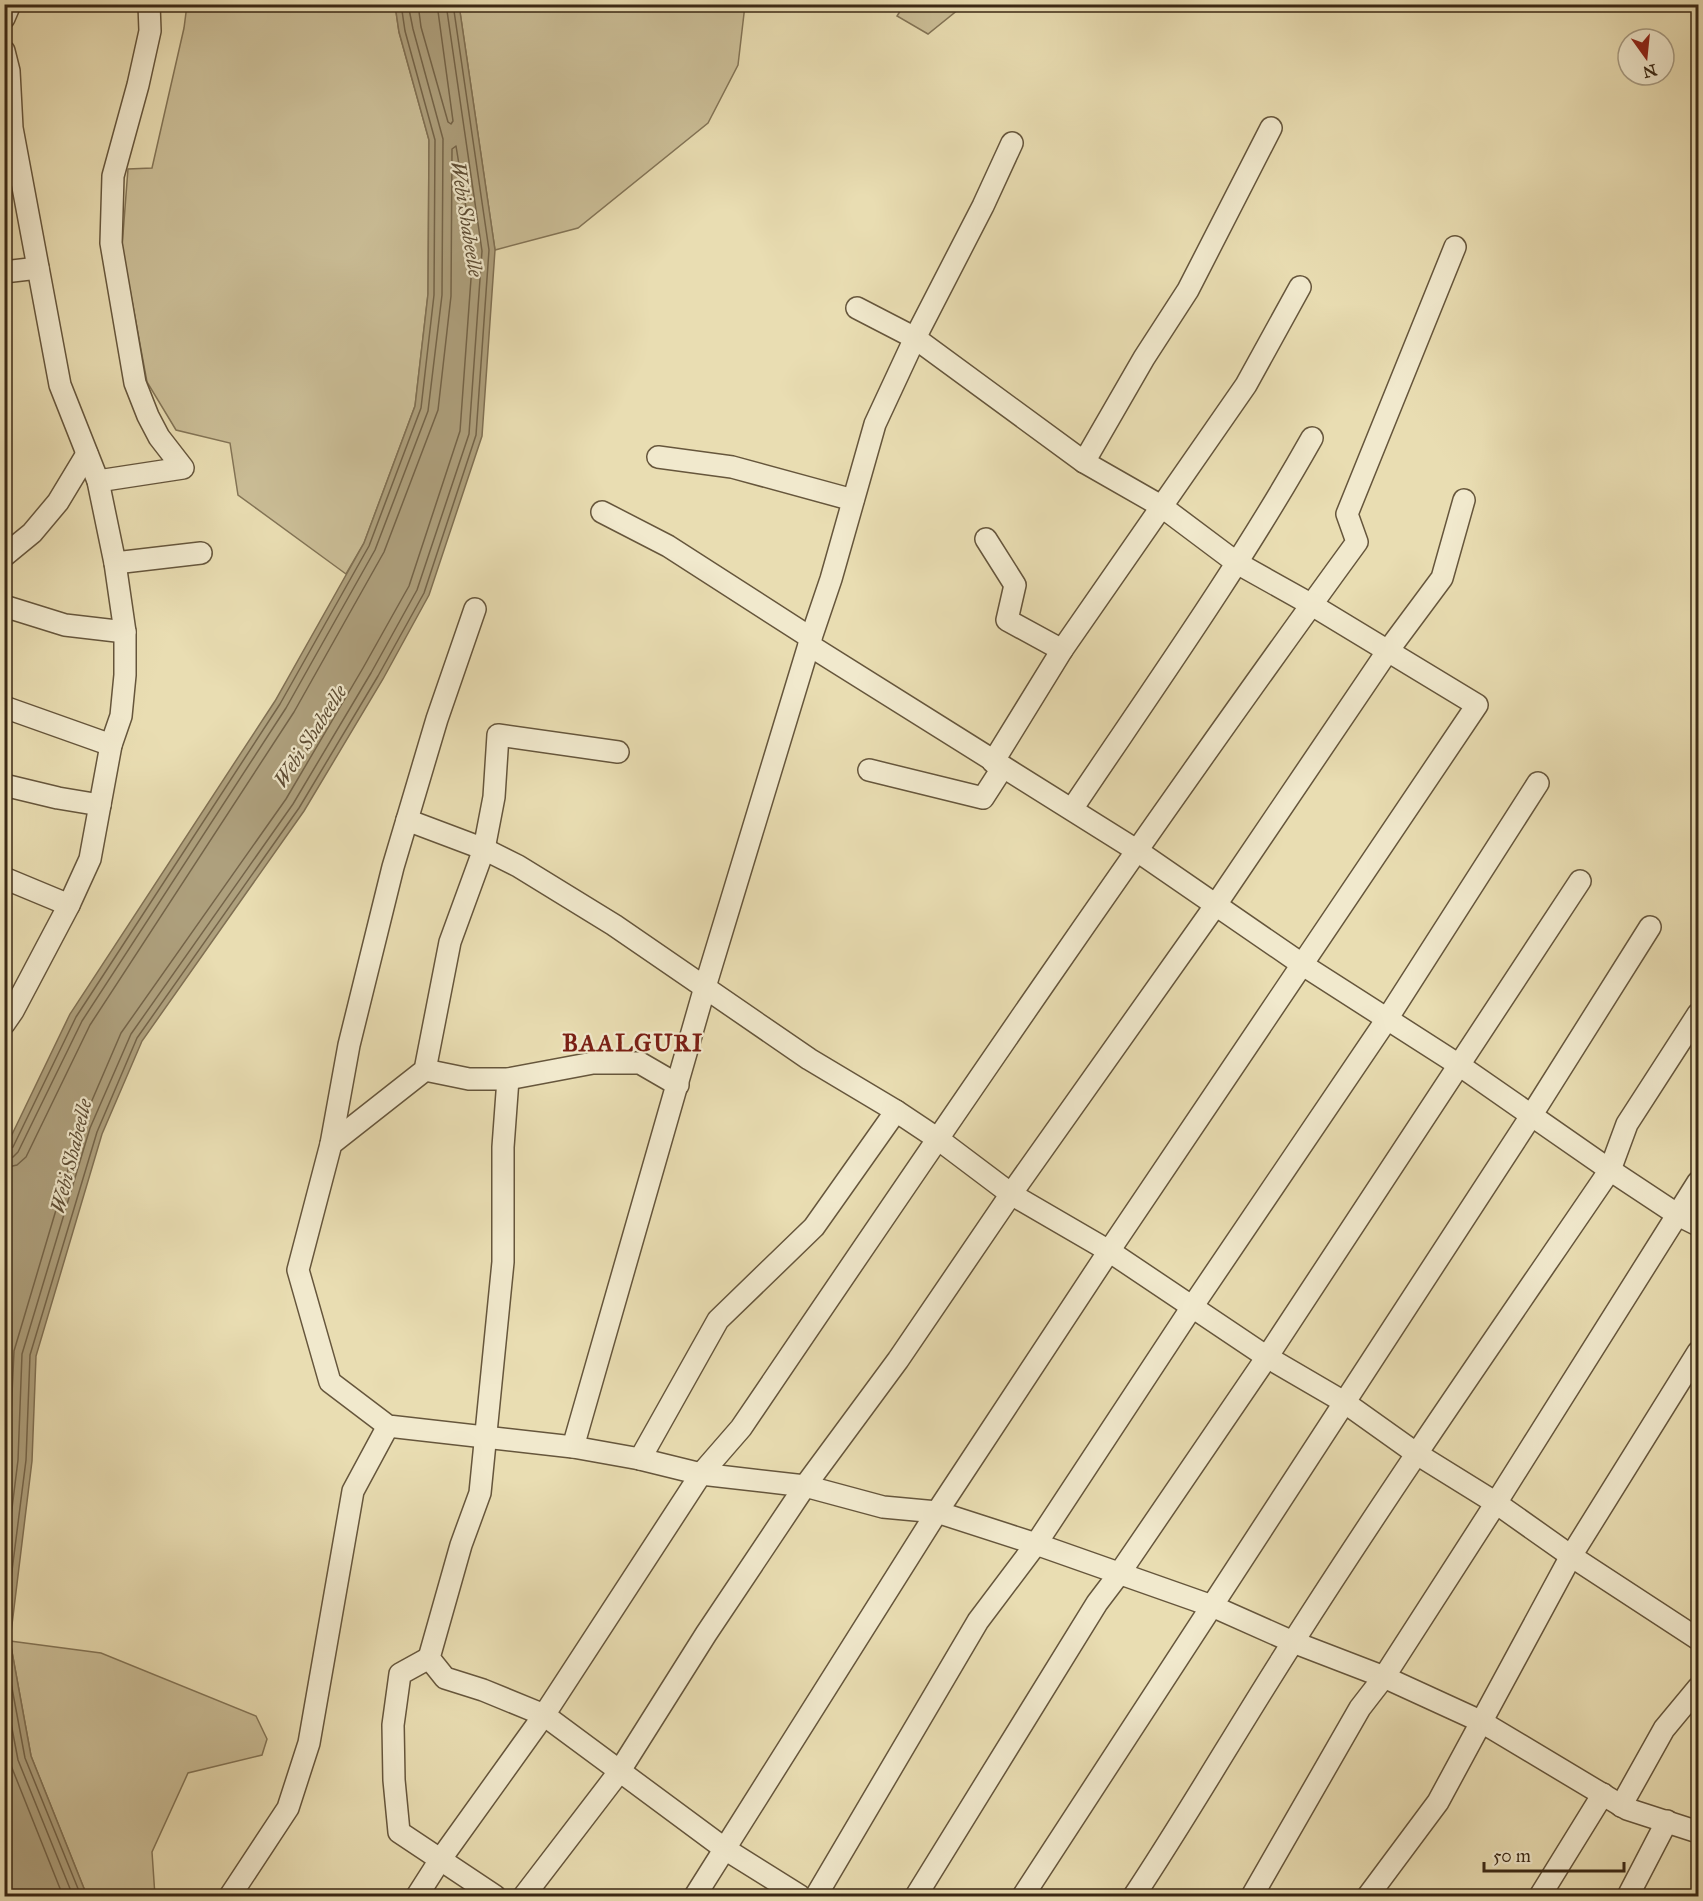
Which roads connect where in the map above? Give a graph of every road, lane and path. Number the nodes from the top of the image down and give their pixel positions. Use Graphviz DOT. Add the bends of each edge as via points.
graph roads {
  1 [pos="10,4"];
  2 [pos="149,4"];
  3 [pos="4,18"];
  4 [pos="4,51"];
  5 [pos="1271,128"];
  6 [pos="1012,143"];
  7 [pos="1455,247"];
  8 [pos="38,268"];
  9 [pos="4,272"];
  10 [pos="1300,287"];
  11 [pos="857,308"];
  12 [pos="915,338"];
  13 [pos="1312,438"];
  14 [pos="87,454"];
  15 [pos="658,457"];
  16 [pos="1084,462"];
  17 [pos="98,481"];
  18 [pos="853,500"];
  19 [pos="1464,500"];
  20 [pos="1161,506"];
  21 [pos="602,512"];
  22 [pos="986,539"];
  23 [pos="201,553"];
  24 [pos="4,556"];
  25 [pos="115,563"];
  26 [pos="1237,563"];
  27 [pos="1312,605"];
  28 [pos="4,606"];
  29 [pos="475,609"];
  30 [pos="125,632"];
  31 [pos="810,642"];
  32 [pos="1062,650"];
  33 [pos="1387,652"];
  34 [pos="4,706"];
  35 [pos="111,745"];
  36 [pos="618,752"];
  37 [pos="998,764"];
  38 [pos="869,770"];
  39 [pos="1538,783"];
  40 [pos="4,785"];
  41 [pos="100,805"];
  42 [pos="1072,809"];
  43 [pos="407,820"];
  44 [pos="484,849"];
  45 [pos="1136,850"];
  46 [pos="4,878"];
  47 [pos="1580,881"];
  48 [pos="69,905"];
  49 [pos="1215,906"];
  50 [pos="1650,927"];
  51 [pos="1303,965"];
  52 [pos="705,987"];
  53 [pos="8,1014"];
  54 [pos="1698,1014"];
  55 [pos="1386,1019"];
  56 [pos="1459,1065"];
  57 [pos="425,1070"];
  58 [pos="508,1078"];
  59 [pos="678,1085"];
  60 [pos="896,1111"];
  61 [pos="1531,1116"];
  62 [pos="938,1139"];
  63 [pos="331,1144"];
  64 [pos="1610,1170"];
  65 [pos="1698,1182"];
  66 [pos="1011,1194"];
  67 [pos="1678,1215"];
  68 [pos="1698,1225"];
  69 [pos="1109,1251"];
  70 [pos="1192,1307"];
  71 [pos="1698,1352"];
  72 [pos="1267,1357"];
  73 [pos="1344,1402"];
  74 [pos="388,1426"];
  75 [pos="485,1438"];
  76 [pos="573,1447"];
  77 [pos="1417,1454"];
  78 [pos="640,1459"];
  79 [pos="701,1474"];
  80 [pos="805,1486"];
  81 [pos="1496,1503"];
  82 [pos="938,1512"];
  83 [pos="1036,1544"];
  84 [pos="1571,1556"];
  85 [pos="1119,1575"];
  86 [pos="1212,1606"];
  87 [pos="1698,1639"];
  88 [pos="1293,1642"];
  89 [pos="429,1658"];
  90 [pos="1384,1677"];
  91 [pos="1698,1688"];
  92 [pos="544,1715"];
  93 [pos="1480,1721"];
  94 [pos="619,1772"];
  95 [pos="1603,1794"];
  96 [pos="1621,1806"];
  97 [pos="1667,1821"];
  98 [pos="1698,1832"];
  99 [pos="725,1849"];
  100 [pos="440,1860"];
  101 [pos="230,1896"];
  102 [pos="417,1896"];
  103 [pos="495,1896"];
  104 [pos="524,1896"];
  105 [pos="695,1896"];
  106 [pos="800,1896"];
  107 [pos="816,1896"];
  108 [pos="916,1896"];
  109 [pos="1023,1896"];
  110 [pos="1134,1896"];
  111 [pos="1252,1896"];
  112 [pos="1368,1896"];
  113 [pos="1540,1896"];
  114 [pos="1628,1896"];
  1 -- 3 [label="street"];
  2 -- 17 [label="street" via="150,31 113,176 111,243 135,383 159,437 183,468"];
  4 -- 8 [label="street" via="12,128"];
  5 -- 16 [label="street" via="1188,290"];
  6 -- 12 [label="street"];
  7 -- 27 [label="street" via="1347,514 1358,542"];
  8 -- 9 [label="street"];
  8 -- 14 [label="street" via="60,385"];
  10 -- 20 [label="street" via="1246,385"];
  11 -- 12 [label="street"];
  12 -- 16 [label="street"];
  12 -- 18 [label="street" via="875,424"];
  13 -- 26 [label="street"];
  14 -- 17 [label="street"];
  14 -- 24 [label="street" via="58,502 32,533"];
  15 -- 18 [label="street" via="732,466"];
  16 -- 20 [label="street"];
  17 -- 25 [label="street"];
  18 -- 31 [label="street"];
  19 -- 33 [label="street" via="1442,578"];
  20 -- 26 [label="street"];
  20 -- 32 [label="street"];
  21 -- 31 [label="street" via="668,546"];
  22 -- 32 [label="street" via="1015,585 1007,620"];
  23 -- 25 [label="street"];
  25 -- 30 [label="street"];
  26 -- 27 [label="street"];
  26 -- 42 [label="street"];
  27 -- 33 [label="street"];
  27 -- 45 [label="street"];
  28 -- 30 [label="street" via="65,624"];
  29 -- 43 [label="street"];
  30 -- 35 [label="street" via="121,716"];
  31 -- 37 [label="street"];
  31 -- 52 [label="street"];
  32 -- 37 [label="street"];
  33 -- 49 [label="street"];
  33 -- 51 [label="street" via="1477,705"];
  34 -- 35 [label="street"];
  35 -- 41 [label="street"];
  36 -- 44 [label="street" via="498,735 494,797"];
  37 -- 38 [label="street" via="983,798"];
  37 -- 42 [label="street"];
  39 -- 55 [label="street"];
  40 -- 41 [label="street"];
  41 -- 48 [label="street" via="90,859"];
  42 -- 45 [label="street"];
  43 -- 44 [label="street"];
  43 -- 63 [label="street" via="349,1045"];
  44 -- 52 [label="street" via="614,925"];
  44 -- 57 [label="street" via="450,942"];
  45 -- 49 [label="street"];
  45 -- 62 [label="street"];
  46 -- 48 [label="street"];
  47 -- 56 [label="street"];
  48 -- 53 [label="street"];
  49 -- 51 [label="street"];
  49 -- 66 [label="street"];
  50 -- 61 [label="street"];
  51 -- 55 [label="street"];
  51 -- 69 [label="street"];
  52 -- 59 [label="street"];
  52 -- 60 [label="street" via="809,1059"];
  54 -- 64 [label="street" via="1627,1124"];
  55 -- 56 [label="street"];
  55 -- 70 [label="street"];
  56 -- 61 [label="street"];
  56 -- 72 [label="street"];
  57 -- 58 [label="street" via="469,1079"];
  57 -- 63 [label="street"];
  58 -- 59 [label="street" via="593,1063 640,1063"];
  58 -- 75 [label="street" via="503,1147 503,1263"];
  59 -- 76 [label="street"];
  60 -- 62 [label="street"];
  60 -- 78 [label="street" via="814,1227 718,1320"];
  61 -- 64 [label="street"];
  61 -- 73 [label="street"];
  62 -- 66 [label="street"];
  62 -- 79 [label="street" via="741,1428"];
  63 -- 74 [label="street" via="298,1270 330,1382"];
  64 -- 67 [label="street"];
  64 -- 77 [label="street"];
  65 -- 67 [label="street"];
  66 -- 69 [label="street"];
  66 -- 80 [label="street" via="898,1360"];
  67 -- 68 [label="street"];
  67 -- 81 [label="street"];
  69 -- 70 [label="street"];
  69 -- 82 [label="street"];
  70 -- 72 [label="street"];
  70 -- 83 [label="street"];
  71 -- 84 [label="street"];
  72 -- 73 [label="street"];
  72 -- 85 [label="street"];
  73 -- 77 [label="street"];
  73 -- 86 [label="street"];
  74 -- 75 [label="street"];
  74 -- 101 [label="street" via="353,1491 309,1743 288,1808"];
  75 -- 76 [label="street"];
  75 -- 89 [label="street" via="480,1493"];
  76 -- 78 [label="street"];
  77 -- 81 [label="street"];
  77 -- 88 [label="street"];
  78 -- 79 [label="street"];
  79 -- 80 [label="street"];
  79 -- 92 [label="street"];
  80 -- 82 [label="street" via="883,1507"];
  80 -- 94 [label="street"];
  81 -- 84 [label="street"];
  81 -- 90 [label="street"];
  82 -- 83 [label="street"];
  82 -- 99 [label="street"];
  83 -- 85 [label="street"];
  83 -- 107 [label="street" via="978,1622"];
  84 -- 87 [label="street"];
  84 -- 93 [label="street"];
  85 -- 86 [label="street"];
  85 -- 108 [label="street" via="1091,1613"];
  86 -- 88 [label="street"];
  86 -- 109 [label="street"];
  88 -- 90 [label="street"];
  88 -- 110 [label="street"];
  89 -- 92 [label="street" via="445,1678"];
  89 -- 100 [label="street" via="400,1674 393,1725 393,1780 399,1832"];
  90 -- 93 [label="street"];
  90 -- 111 [label="street" via="1360,1708"];
  91 -- 96 [label="street" via="1664,1729"];
  92 -- 94 [label="street"];
  92 -- 100 [label="street"];
  93 -- 95 [label="street"];
  93 -- 112 [label="street" via="1438,1802"];
  94 -- 99 [label="street"];
  94 -- 104 [label="street"];
  95 -- 96 [label="street"];
  95 -- 113 [label="street"];
  96 -- 97 [label="street"];
  97 -- 98 [label="street"];
  97 -- 114 [label="street"];
  99 -- 105 [label="street"];
  99 -- 106 [label="street"];
  100 -- 102 [label="street"];
  100 -- 103 [label="street"];
}
